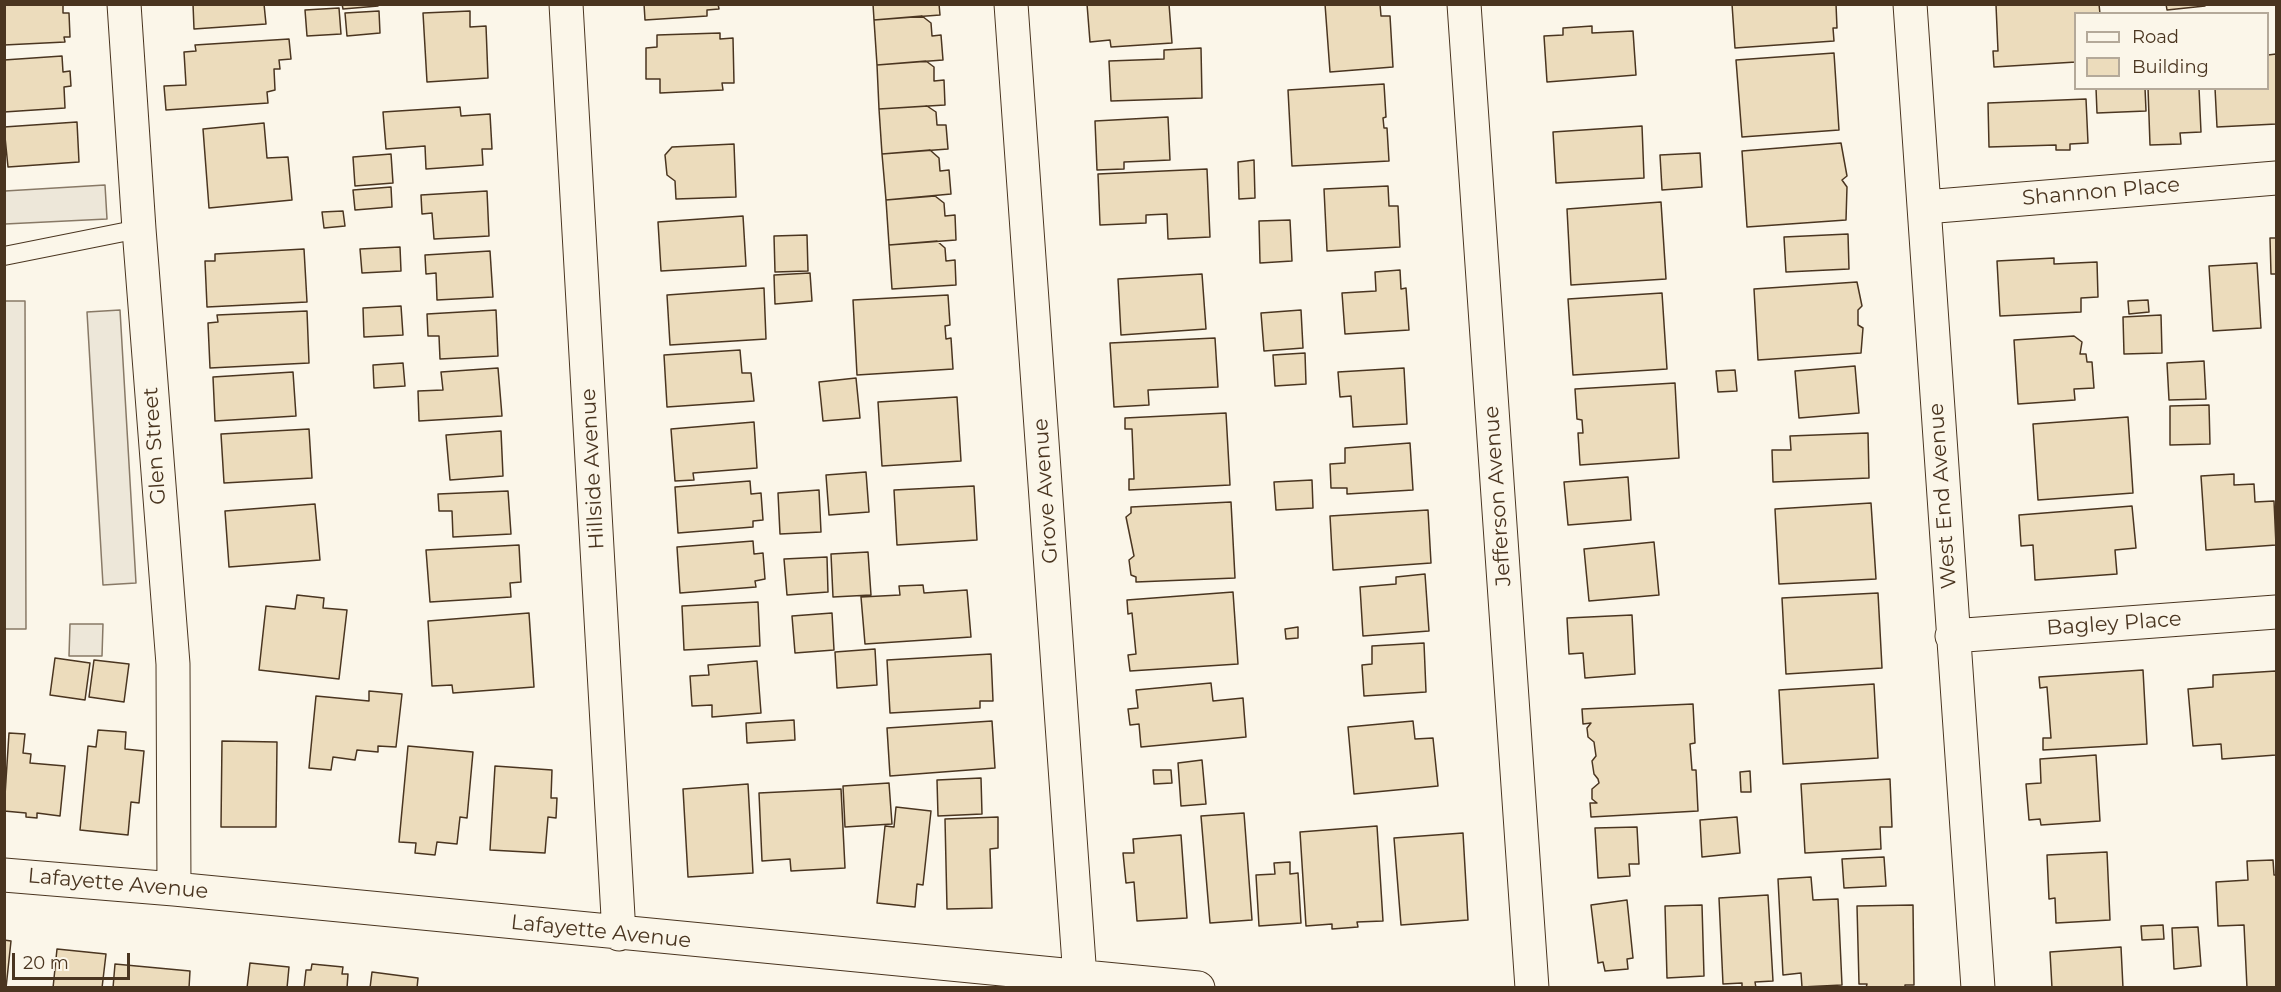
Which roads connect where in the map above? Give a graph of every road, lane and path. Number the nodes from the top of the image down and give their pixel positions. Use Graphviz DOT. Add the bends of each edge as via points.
graph roads {
  1 [pos="124,4"];
  2 [pos="566,4"];
  3 [pos="1011,4"];
  4 [pos="1464,4"];
  5 [pos="1910,4"];
  6 [pos="2277,178"];
  7 [pos="1924,207"];
  8 [pos="139,229"];
  9 [pos="4,256"];
  10 [pos="2277,612"];
  11 [pos="1952,636"];
  12 [pos="4,875"];
  13 [pos="174,889"];
  14 [pos="620,934"];
  15 [pos="1080,978"];
  16 [pos="1198,987"];
  17 [pos="1532,987"];
  18 [pos="1978,987"];
  1 -- 8 [label="street, Glen Street"];
  2 -- 14 [label="street, Hillside Avenue"];
  3 -- 15 [label="street, Grove Avenue"];
  4 -- 17 [label="street, Jefferson Avenue"];
  5 -- 7 [label="street, West End Avenue"];
  6 -- 7 [label="street, Shannon Place"];
  7 -- 11 [label="street, West End Avenue"];
  8 -- 9 [label="lane"];
  8 -- 13 [label="street, Glen Street" via="173,664"];
  10 -- 11 [label="street, Bagley Place"];
  11 -- 18 [label="street, West End Avenue"];
  12 -- 13 [label="street, Lafayette Avenue"];
  13 -- 14 [label="street, Lafayette Avenue"];
  14 -- 15 [label="street, Lafayette Avenue"];
  15 -- 16 [label="street, Lafayette Avenue"];
}
